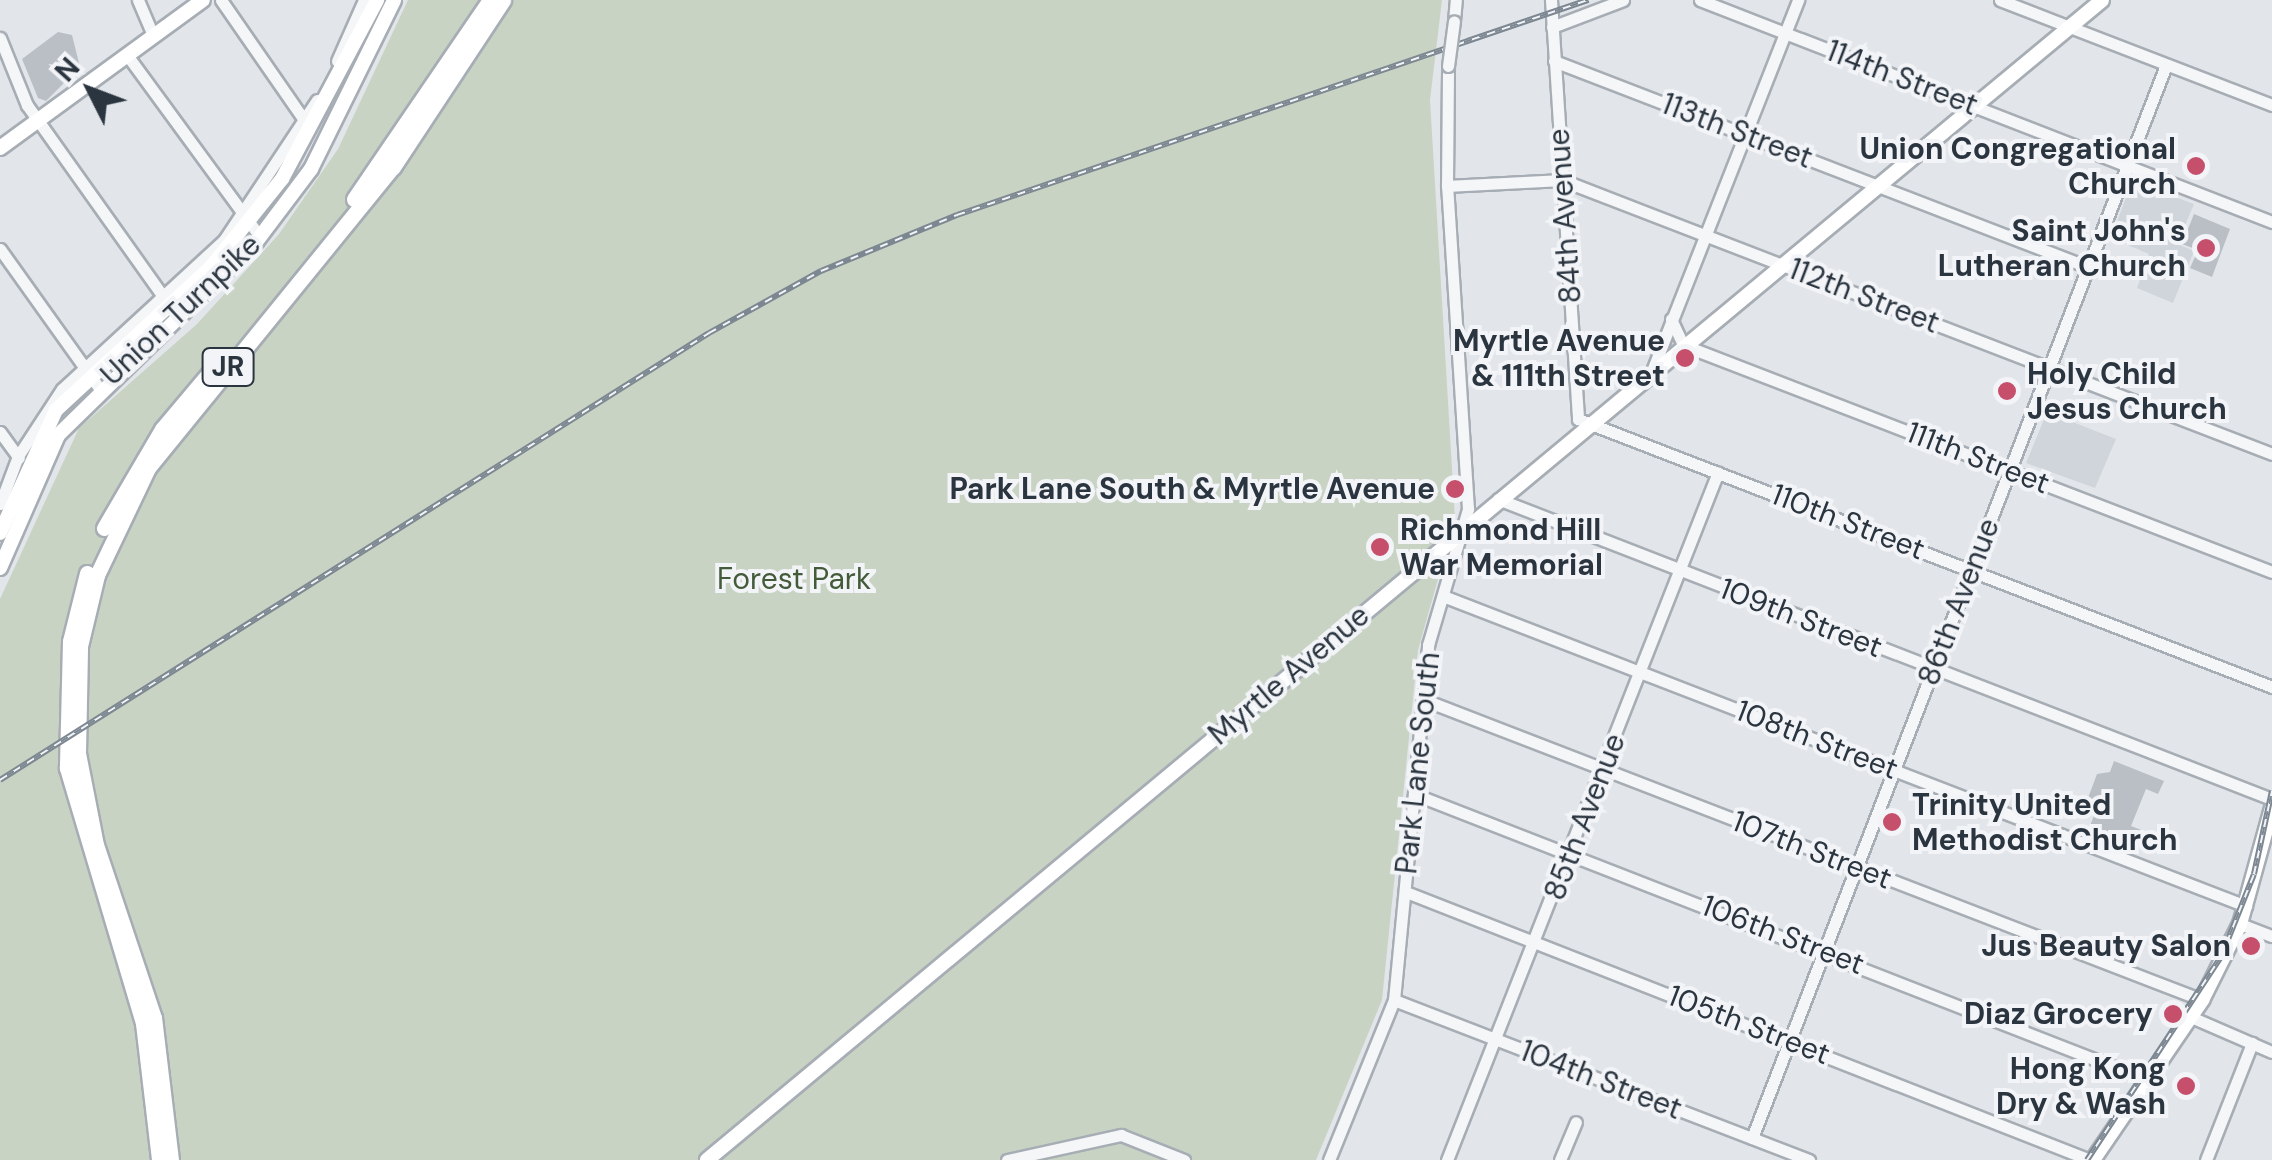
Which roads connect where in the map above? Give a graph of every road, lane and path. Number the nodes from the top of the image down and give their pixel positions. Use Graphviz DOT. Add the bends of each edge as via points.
graph roads {
  1 [pos="138,0"];
  2 [pos="204,0"];
  3 [pos="221,0"];
  4 [pos="364,0"];
  5 [pos="377,0"];
  6 [pos="394,0"];
  7 [pos="477,0"];
  8 [pos="490,0"];
  9 [pos="503,0"];
  10 [pos="1456,0"];
  11 [pos="1550,0"];
  12 [pos="1622,0"];
  13 [pos="1700,0"];
  14 [pos="1798,0"];
  15 [pos="2000,0"];
  16 [pos="2102,0"];
  17 [pos="1552,26"];
  18 [pos="2069,28"];
  19 [pos="1786,33"];
  20 [pos="153,36"];
  21 [pos="0,38"];
  22 [pos="127,56"];
  23 [pos="1554,61"];
  24 [pos="2166,65"];
  25 [pos="1973,106"];
  26 [pos="2272,106"];
  27 [pos="38,121"];
  28 [pos="309,126"];
  29 [pos="1745,135"];
  30 [pos="393,146"];
  31 [pos="0,148"];
  32 [pos="2128,166"];
  33 [pos="1562,180"];
  34 [pos="1879,185"];
  35 [pos="1447,186"];
  36 [pos="246,220"];
  37 [pos="2272,222"];
  38 [pos="1705,234"];
  39 [pos="260,237"];
  40 [pos="0,250"];
  41 [pos="1783,265"];
  42 [pos="2088,267"];
  43 [pos="167,301"];
  44 [pos="1671,320"];
  45 [pos="1683,346"];
  46 [pos="2050,368"];
  47 [pos="1652,371"];
  48 [pos="91,375"];
  49 [pos="1591,423"];
  50 [pos="0,432"];
  51 [pos="2272,454"];
  52 [pos="21,461"];
  53 [pos="2010,469"];
  54 [pos="1718,472"];
  55 [pos="1498,499"];
  56 [pos="0,504"];
  57 [pos="1465,528"];
  58 [pos="0,533"];
  59 [pos="0,568"];
  60 [pos="1972,570"];
  61 [pos="1680,571"];
  62 [pos="2272,572"];
  63 [pos="1443,596"];
  64 [pos="1934,669"];
  65 [pos="1641,672"];
  66 [pos="2272,687"];
  67 [pos="1422,699"];
  68 [pos="1603,769"];
  69 [pos="1894,770"];
  70 [pos="1414,794"];
  71 [pos="2272,799"];
  72 [pos="2272,808"];
  73 [pos="2272,819"];
  74 [pos="1571,853"];
  75 [pos="1857,868"];
  76 [pos="1406,892"];
  77 [pos="2246,906"];
  78 [pos="2240,924"];
  79 [pos="2272,936"];
  80 [pos="1536,943"];
  81 [pos="1824,951"];
  82 [pos="1394,1000"];
  83 [pos="2202,1000"];
  84 [pos="2191,1017"];
  85 [pos="1499,1040"];
  86 [pos="1789,1041"];
  87 [pos="2252,1043"];
  88 [pos="2272,1052"];
  89 [pos="2150,1081"];
  90 [pos="1576,1122"];
  91 [pos="1752,1138"];
  92 [pos="1789,1156"];
  93 [pos="160,1160"];
  94 [pos="171,1160"];
  95 [pos="707,1160"];
  96 [pos="1007,1160"];
  97 [pos="1184,1160"];
  98 [pos="1329,1160"];
  99 [pos="1446,1160"];
  100 [pos="1560,1160"];
  101 [pos="1808,1160"];
  102 [pos="2092,1160"];
  103 [pos="2206,1160"];
  1 -- 20 [label="street"];
  2 -- 20 [label="main road"];
  3 -- 28 [label="street"];
  4 -- 28 [label="street, Union Turnpike"];
  5 -- 28 [label="main road, Union Turnpike"];
  6 -- 39 [label="main road, Union Turnpike" via="311,169"];
  7 -- 30 [label="highway"];
  8 -- 30 [label="highway, JR"];
  9 -- 94 [label="highway, JR" via="393,166 148,468 97,574 80,646 78,753 96,844 154,1018"];
  10 -- 35 [label="street, Park Lane South, bridge"];
  11 -- 17 [label="street, 84th Avenue"];
  12 -- 17 [label="street"];
  13 -- 19 [label="street, 114th Street"];
  14 -- 19 [label="street"];
  15 -- 18 [label="street"];
  16 -- 18 [label="main road, Myrtle Avenue"];
  17 -- 23 [label="street, 84th Avenue"];
  18 -- 24 [label="street"];
  18 -- 25 [label="main road, Myrtle Avenue"];
  19 -- 25 [label="street, 114th Street"];
  19 -- 29 [label="street"];
  20 -- 22 [label="main road"];
  21 -- 27 [label="street"];
  22 -- 27 [label="main road"];
  22 -- 36 [label="street"];
  23 -- 29 [label="street, 113th Street"];
  23 -- 33 [label="street, 84th Avenue"];
  24 -- 26 [label="street"];
  24 -- 32 [label="street, 86th Avenue"];
  25 -- 32 [label="street, 114th Street"];
  25 -- 34 [label="main road, Myrtle Avenue"];
  27 -- 31 [label="main road"];
  27 -- 43 [label="street"];
  28 -- 36 [label="main road, Union Turnpike"];
  29 -- 34 [label="street, 113th Street"];
  29 -- 38 [label="street"];
  30 -- 93 [label="highway, JR" via="162,429 124,485 77,602 66,689 67,768 142,1023"];
  32 -- 37 [label="street, 114th Street"];
  32 -- 42 [label="street, 86th Avenue"];
  33 -- 35 [label="street, 112th Street"];
  33 -- 38 [label="street, 112th Street"];
  33 -- 49 [label="street, 84th Avenue" via="1578,420"];
  34 -- 41 [label="main road, Myrtle Avenue"];
  34 -- 42 [label="street, 113th Street"];
  35 -- 57 [label="street, Park Lane South"];
  36 -- 39 [label="street"];
  36 -- 43 [label="main road, Union Turnpike"];
  38 -- 41 [label="street, 112th Street"];
  38 -- 44 [label="street"];
  39 -- 48 [label="main road, Union Turnpike"];
  40 -- 48 [label="street"];
  41 -- 45 [label="main road, Myrtle Avenue"];
  41 -- 46 [label="street, 112th Street"];
  42 -- 46 [label="street, 86th Avenue"];
  43 -- 48 [label="main road, Union Turnpike"];
  44 -- 45 [label="street"];
  44 -- 47 [label="street"];
  45 -- 47 [label="main road, Myrtle Avenue"];
  45 -- 53 [label="street, 111th Street"];
  46 -- 51 [label="street, 112th Street"];
  46 -- 53 [label="street, 86th Avenue"];
  47 -- 49 [label="main road, Myrtle Avenue"];
  48 -- 52 [label="main road, Union Turnpike" via="56,410"];
  48 -- 59 [label="main road, Union Turnpike" via="41,462"];
  49 -- 54 [label="street, 110th Street"];
  49 -- 55 [label="main road, Myrtle Avenue"];
  50 -- 52 [label="street"];
  52 -- 56 [label="street, Union Turnpike"];
  52 -- 58 [label="main road, Union Turnpike"];
  53 -- 60 [label="street, 86th Avenue"];
  53 -- 62 [label="street, 111th Street"];
  54 -- 60 [label="street, 110th Street"];
  54 -- 61 [label="street, 85th Avenue"];
  55 -- 57 [label="main road, Myrtle Avenue"];
  55 -- 61 [label="street, 109th Street"];
  57 -- 63 [label="street, Park Lane South"];
  57 -- 95 [label="main road, Myrtle Avenue"];
  60 -- 64 [label="street, 86th Avenue"];
  60 -- 66 [label="street, 110th Street"];
  61 -- 64 [label="street, 109th Street"];
  61 -- 65 [label="street, 85th Avenue"];
  63 -- 65 [label="street, 108th Street"];
  63 -- 67 [label="street, Park Lane South"];
  64 -- 69 [label="street, 86th Avenue"];
  64 -- 71 [label="street, 109th Street"];
  65 -- 68 [label="street, 85th Avenue"];
  65 -- 69 [label="street, 108th Street"];
  67 -- 68 [label="street, 107th Street"];
  67 -- 70 [label="street, Park Lane South"];
  68 -- 74 [label="street, 85th Avenue"];
  68 -- 75 [label="street, 107th Street"];
  69 -- 75 [label="street, 86th Avenue"];
  69 -- 77 [label="street, 108th Street"];
  70 -- 74 [label="street, 106th Street"];
  70 -- 76 [label="street, Park Lane South"];
  72 -- 73 [label="main road"];
  73 -- 77 [label="main road"];
  74 -- 80 [label="street, 85th Avenue"];
  74 -- 81 [label="street, 106th Street"];
  75 -- 81 [label="street, 86th Avenue"];
  75 -- 83 [label="street, 107th Street"];
  76 -- 80 [label="street, 105th Street"];
  76 -- 82 [label="street, Park Lane South"];
  77 -- 78 [label="main road"];
  78 -- 79 [label="street"];
  78 -- 83 [label="main road"];
  80 -- 85 [label="street, 85th Avenue"];
  80 -- 86 [label="street, 105th Street"];
  81 -- 86 [label="street, 86th Avenue"];
  81 -- 89 [label="street, 106th Street"];
  82 -- 85 [label="street, 104th Street"];
  82 -- 98 [label="street, Park Lane South"];
  83 -- 84 [label="main road"];
  84 -- 87 [label="street"];
  84 -- 89 [label="main road"];
  85 -- 91 [label="street, 104th Street"];
  85 -- 99 [label="street, 85th Avenue"];
  86 -- 91 [label="street, 86th Avenue"];
  86 -- 102 [label="street, 105th Street"];
  87 -- 88 [label="street"];
  87 -- 103 [label="street"];
  89 -- 102 [label="main road"];
  90 -- 100 [label="street"];
  91 -- 92 [label="street, 104th Street"];
  92 -- 101 [label="street, 104th Street"];
  96 -- 97 [label="street" via="1122,1135"];
}
